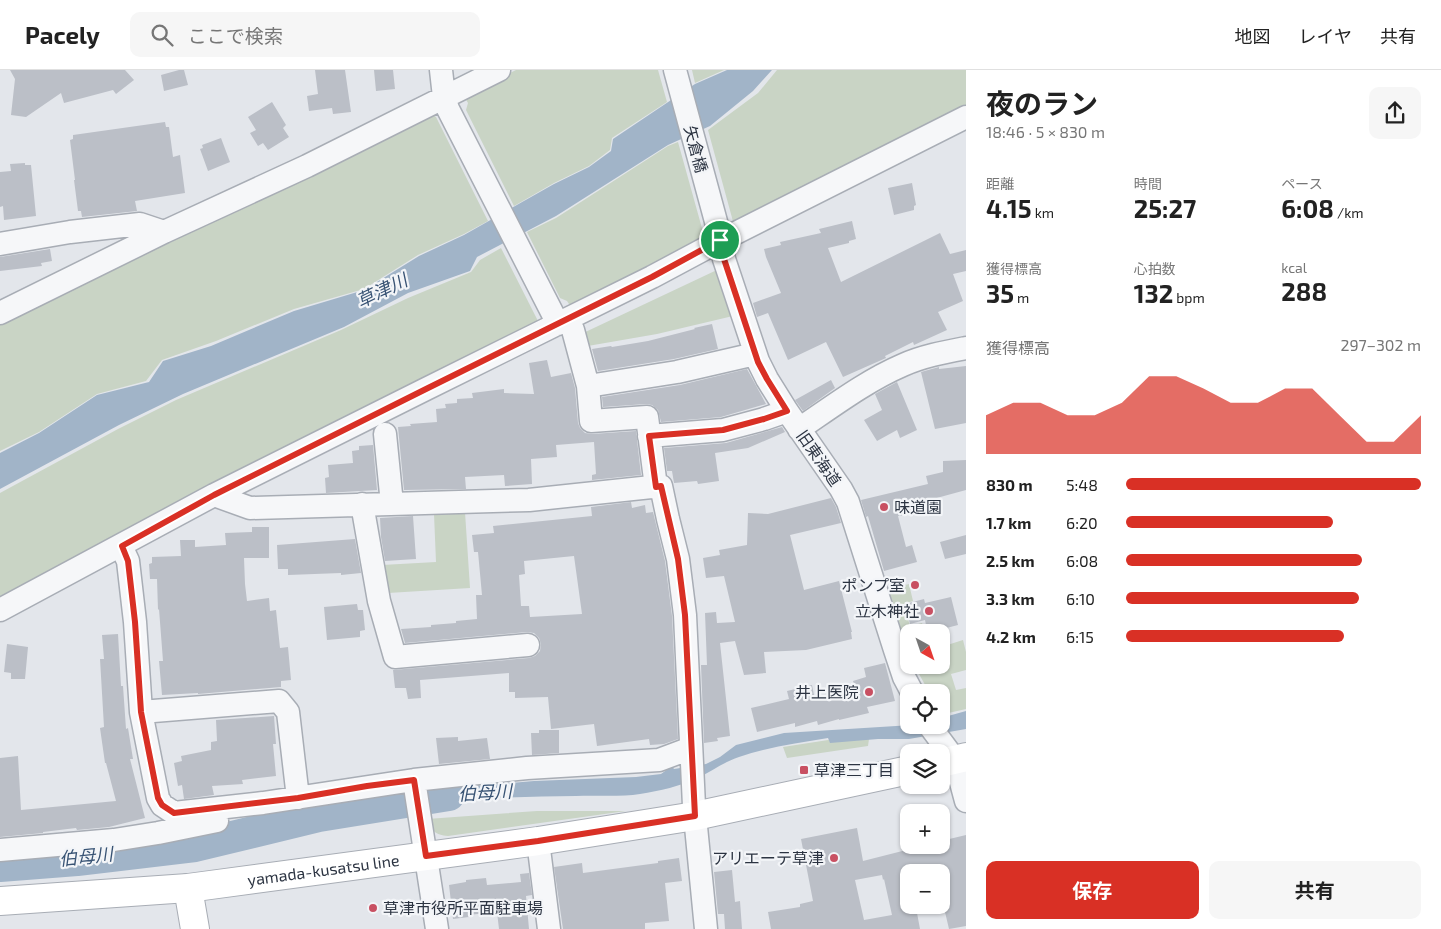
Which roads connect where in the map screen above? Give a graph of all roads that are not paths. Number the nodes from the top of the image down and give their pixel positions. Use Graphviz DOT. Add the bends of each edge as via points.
graph roads {
  1 [pos="441,70"];
  2 [pos="499,70"];
  3 [pos="675,70"];
  4 [pos="446,103"];
  5 [pos="966,118"];
  6 [pos="164,232"];
  7 [pos="719,234"];
  8 [pos="0,244"];
  9 [pos="0,312"];
  10 [pos="560,321"];
  11 [pos="966,348"];
  12 [pos="755,354"];
  13 [pos="588,386"];
  14 [pos="793,420"];
  15 [pos="385,434"];
  16 [pos="649,436"];
  17 [pos="656,487"];
  18 [pos="214,495"];
  19 [pos="362,504"];
  20 [pos="392,504"];
  21 [pos="122,546"];
  22 [pos="0,610"];
  23 [pos="528,645"];
  24 [pos="908,684"];
  25 [pos="141,712"];
  26 [pos="692,752"];
  27 [pos="950,757"];
  28 [pos="900,772"];
  29 [pos="416,794"];
  30 [pos="298,798"];
  31 [pos="966,801"];
  32 [pos="242,805"];
  33 [pos="695,816"];
  34 [pos="538,841"];
  35 [pos="0,850"];
  36 [pos="426,856"];
  37 [pos="188,888"];
  38 [pos="0,901"];
  39 [pos="195,929"];
  40 [pos="437,929"];
  41 [pos="549,929"];
  42 [pos="706,929"];
  1 -- 4 [label="street"];
  2 -- 4 [label="street"];
  3 -- 7 [label="street, 矢倉橋"];
  4 -- 6 [label="street"];
  4 -- 10 [label="street"];
  5 -- 7 [label="street"];
  6 -- 8 [label="street" via="140,224"];
  6 -- 9 [label="street"];
  7 -- 10 [label="street" via="652,277"];
  7 -- 12 [label="street, 旧東海道"];
  10 -- 13 [label="street"];
  10 -- 18 [label="street"];
  11 -- 14 [label="street" via="904,364"];
  12 -- 13 [label="street" via="677,372"];
  12 -- 14 [label="street, 旧東海道"];
  13 -- 16 [label="street" via="591,421 647,417"];
  14 -- 16 [label="street" via="764,419 723,430"];
  14 -- 24 [label="street, 旧東海道" via="848,502"];
  15 -- 20 [label="street"];
  16 -- 17 [label="street"];
  17 -- 20 [label="street" via="529,500"];
  17 -- 26 [label="street" via="661,486 678,559 685,615"];
  18 -- 19 [label="street" via="250,508"];
  18 -- 21 [label="street"];
  19 -- 20 [label="street"];
  19 -- 23 [label="street" via="379,601 395,657"];
  21 -- 22 [label="street"];
  21 -- 25 [label="street" via="128,561 135,622"];
  25 -- 30 [label="street" via="279,701 288,712"];
  25 -- 32 [label="street" via="162,805 174,813"];
  26 -- 29 [label="street" via="659,760 527,768"];
  26 -- 33 [label="street"];
  27 -- 31 [label="street"];
  28 -- 33 [label="main road, yamada-kusatsu line"];
  29 -- 30 [label="street" via="367,786"];
  29 -- 36 [label="street"];
  30 -- 32 [label="street"];
  32 -- 35 [label="street" via="235,816 158,833"];
  33 -- 34 [label="main road, yamada-kusatsu line"];
  33 -- 42 [label="street"];
  34 -- 36 [label="main road, yamada-kusatsu line"];
  34 -- 41 [label="street"];
  36 -- 37 [label="main road, yamada-kusatsu line"];
  36 -- 40 [label="street"];
  37 -- 38 [label="main road, yamada-kusatsu line"];
  37 -- 39 [label="main road"];
}
